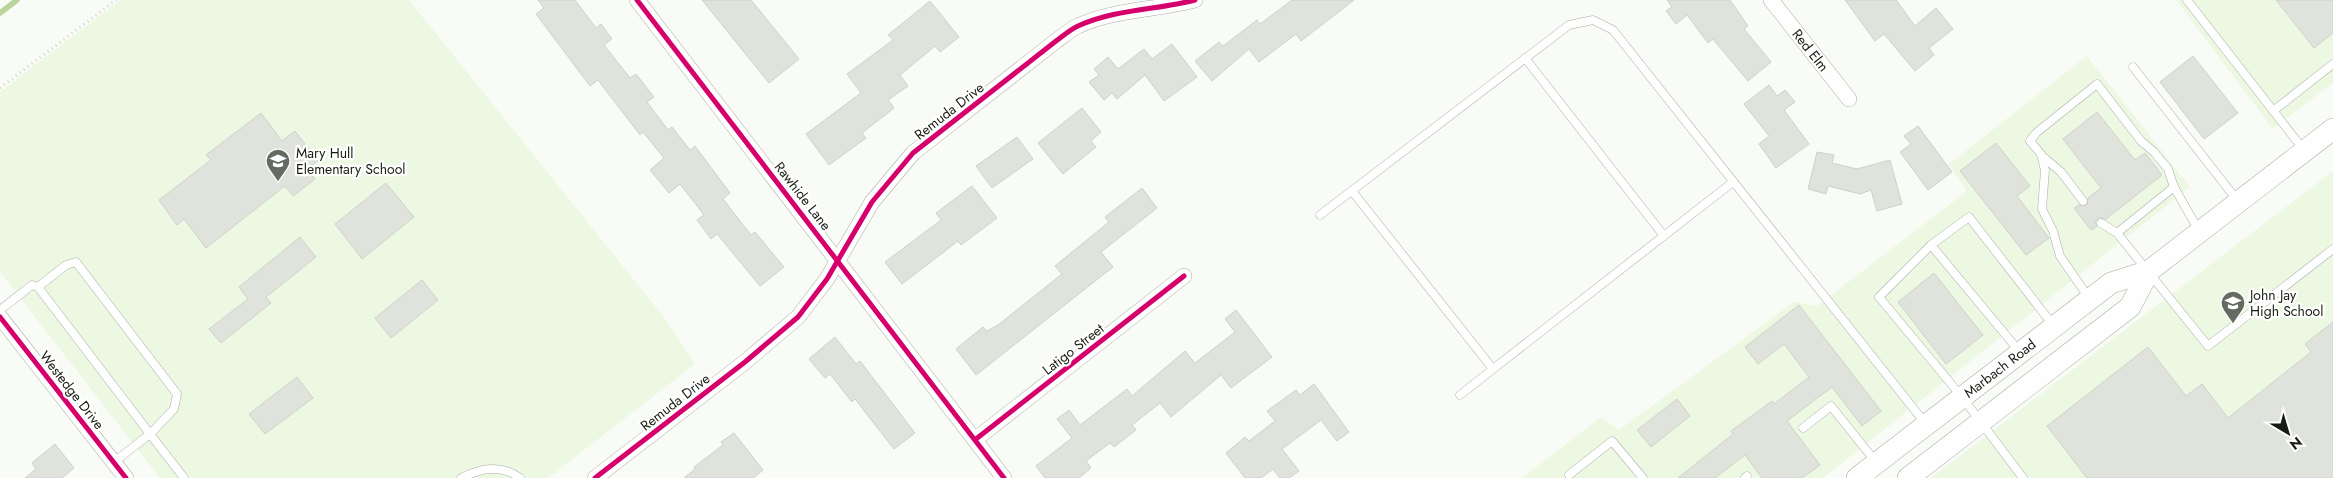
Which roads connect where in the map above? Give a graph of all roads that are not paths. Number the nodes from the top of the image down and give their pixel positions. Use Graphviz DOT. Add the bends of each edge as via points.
graph roads {
  1 [pos="637,0"];
  2 [pos="1195,0"];
  3 [pos="1771,0"];
  4 [pos="2187,0"];
  5 [pos="1146,4"];
  6 [pos="1525,58"];
  7 [pos="2333,64"];
  8 [pos="2133,68"];
  9 [pos="1849,99"];
  10 [pos="2273,111"];
  11 [pos="2333,129"];
  12 [pos="2305,151"];
  13 [pos="2041,154"];
  14 [pos="1733,182"];
  15 [pos="2174,187"];
  16 [pos="1352,191"];
  17 [pos="2083,201"];
  18 [pos="2238,202"];
  19 [pos="1320,215"];
  20 [pos="2101,223"];
  21 [pos="2200,232"];
  22 [pos="2117,233"];
  23 [pos="1664,236"];
  24 [pos="1931,245"];
  25 [pos="2333,248"];
  26 [pos="837,258"];
  27 [pos="2149,271"];
  28 [pos="1184,276"];
  29 [pos="38,287"];
  30 [pos="2090,299"];
  31 [pos="0,310"];
  32 [pos="0,317"];
  33 [pos="2054,326"];
  34 [pos="2020,352"];
  35 [pos="1492,369"];
  36 [pos="1460,395"];
  37 [pos="1962,397"];
  38 [pos="1979,422"];
  39 [pos="1927,424"];
  40 [pos="1803,428"];
  41 [pos="150,434"];
  42 [pos="976,440"];
  43 [pos="114,462"];
  44 [pos="1877,463"];
  45 [pos="1569,474"];
  46 [pos="126,478"];
  47 [pos="184,478"];
  48 [pos="461,478"];
  49 [pos="520,478"];
  50 [pos="595,478"];
  51 [pos="1004,478"];
  52 [pos="1642,478"];
  53 [pos="1857,478"];
  54 [pos="1908,478"];
  55 [pos="2023,478"];
  1 -- 26 [label="street, Rawhide Lane"];
  2 -- 5 [label="street, Remuda Drive" via="1167,7"];
  3 -- 9 [label="street, Red Elm"];
  4 -- 10 [label="lane"];
  5 -- 26 [label="street, Remuda Drive" via="1078,26 913,153 872,202"];
  6 -- 14 [label="lane" via="1569,25 1593,20 1613,30"];
  6 -- 16 [label="lane"];
  6 -- 23 [label="lane"];
  7 -- 10 [label="lane"];
  8 -- 18 [label="lane"];
  10 -- 12 [label="lane"];
  11 -- 12 [label="main road, Marbach Road"];
  12 -- 18 [label="main road, Marbach Road"];
  13 -- 15 [label="lane" via="2030,141 2036,133 2097,84 2141,141 2168,169"];
  13 -- 17 [label="lane" via="2061,172"];
  13 -- 30 [label="lane" via="2045,170 2042,209 2060,256"];
  14 -- 23 [label="lane"];
  14 -- 39 [label="lane"];
  15 -- 21 [label="lane"];
  15 -- 22 [label="lane"];
  16 -- 19 [label="lane"];
  16 -- 35 [label="lane"];
  18 -- 21 [label="main road, Marbach Road"];
  20 -- 22 [label="lane"];
  21 -- 27 [label="main road, Marbach Road"];
  22 -- 27 [label="lane"];
  23 -- 35 [label="lane"];
  24 -- 33 [label="lane" via="1969,217"];
  24 -- 34 [label="lane"];
  24 -- 37 [label="lane" via="1879,297"];
  25 -- 27 [label="lane" via="2208,346"];
  26 -- 42 [label="street, Rawhide Lane"];
  26 -- 50 [label="street, Remuda Drive" via="827,279 798,317"];
  27 -- 30 [label="main road, Marbach Road" via="2111,283"];
  27 -- 38 [label="main road, Marbach Road" via="2130,307"];
  28 -- 42 [label="street, Latigo Street"];
  29 -- 31 [label="lane" via="32,286"];
  29 -- 41 [label="lane"];
  29 -- 41 [label="lane" via="66,265 76,262 176,394 174,409"];
  30 -- 33 [label="main road, Marbach Road"];
  32 -- 43 [label="street, Westedge Drive"];
  33 -- 34 [label="main road, Marbach Road"];
  34 -- 37 [label="main road, Marbach Road"];
  35 -- 36 [label="lane"];
  37 -- 38 [label="lane"];
  37 -- 39 [label="main road, Marbach Road"];
  38 -- 54 [label="main road, Marbach Road"];
  38 -- 55 [label="lane"];
  39 -- 44 [label="main road, Marbach Road"];
  40 -- 44 [label="lane" via="1832,406"];
  41 -- 43 [label="lane"];
  41 -- 47 [label="lane"];
  42 -- 51 [label="street, Rawhide Lane"];
  43 -- 46 [label="street, Westedge Drive"];
  44 -- 53 [label="main road, Marbach Road"];
  45 -- 52 [label="lane" via="1612,441"];
  48 -- 49 [label="lane" via="477,469 496,468"];
}
